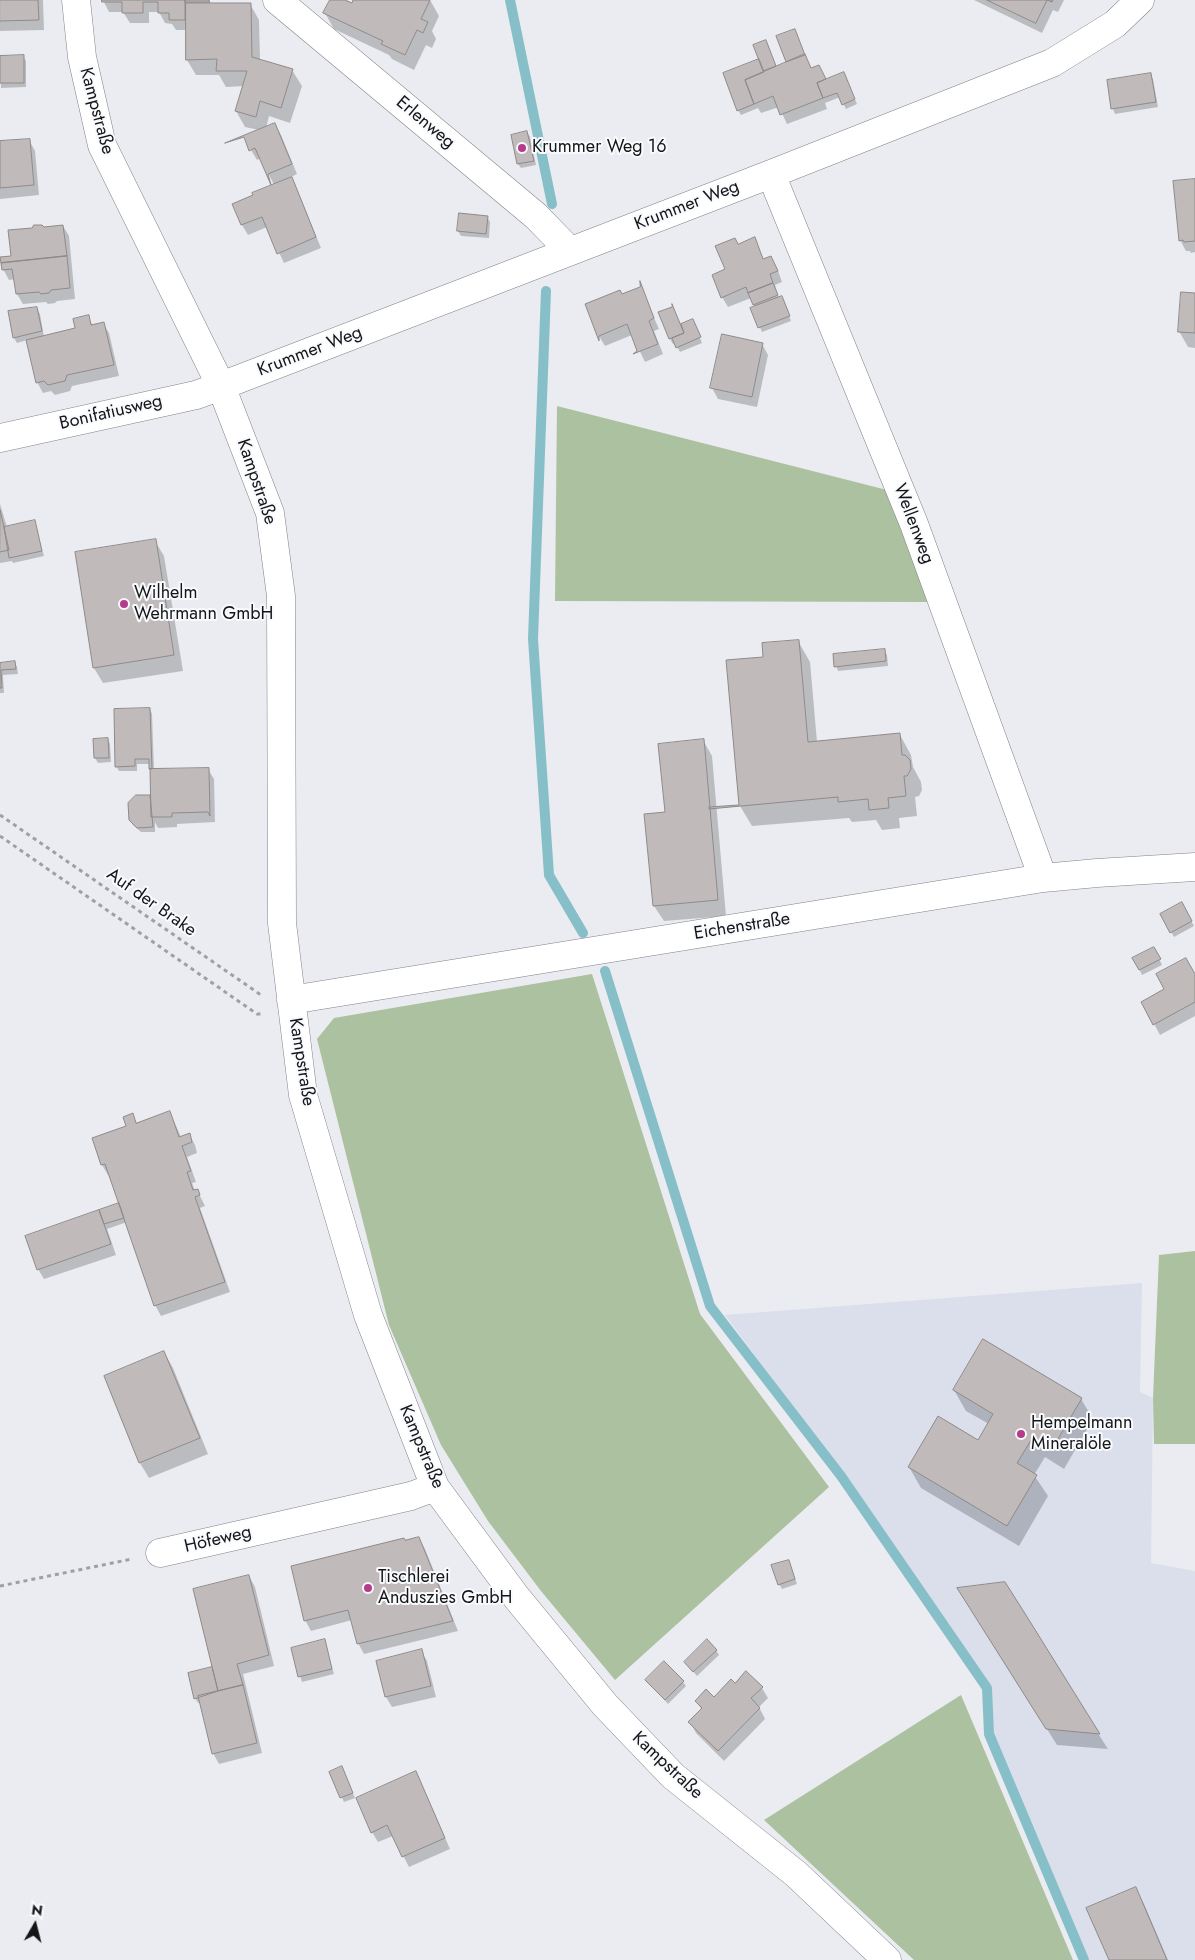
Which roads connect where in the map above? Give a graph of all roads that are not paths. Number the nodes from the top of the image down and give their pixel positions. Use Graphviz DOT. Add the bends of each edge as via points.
graph roads {
  1 [pos="76,0"];
  2 [pos="277,0"];
  3 [pos="1140,0"];
  4 [pos="771,174"];
  5 [pos="570,251"];
  6 [pos="221,386"];
  7 [pos="0,438"];
  8 [pos="1195,867"];
  9 [pos="1043,878"];
  10 [pos="292,1007"];
  11 [pos="435,1487"];
  12 [pos="160,1553"];
  13 [pos="887,1960"];
  1 -- 6 [label="street, Kampstraße" via="82,57 102,145"];
  2 -- 5 [label="street, Erlenweg" via="536,216"];
  3 -- 4 [label="street, Krummer Weg" via="1115,24 1052,62"];
  4 -- 5 [label="street, Krummer Weg"];
  4 -- 9 [label="street, Wellenweg" via="914,524"];
  5 -- 6 [label="street, Krummer Weg"];
  6 -- 7 [label="street, Bonifatiusweg" via="196,395"];
  6 -- 10 [label="street, Kampstraße" via="270,513 281,596 282,923"];
  8 -- 9 [label="street, Eichenstraße"];
  9 -- 10 [label="street, Eichenstraße"];
  10 -- 11 [label="street, Kampstraße" via="303,1095 368,1315"];
  11 -- 12 [label="street, Höfeweg" via="411,1496"];
  11 -- 13 [label="street, Kampstraße" via="517,1598 605,1705 673,1776 796,1874"];
}
